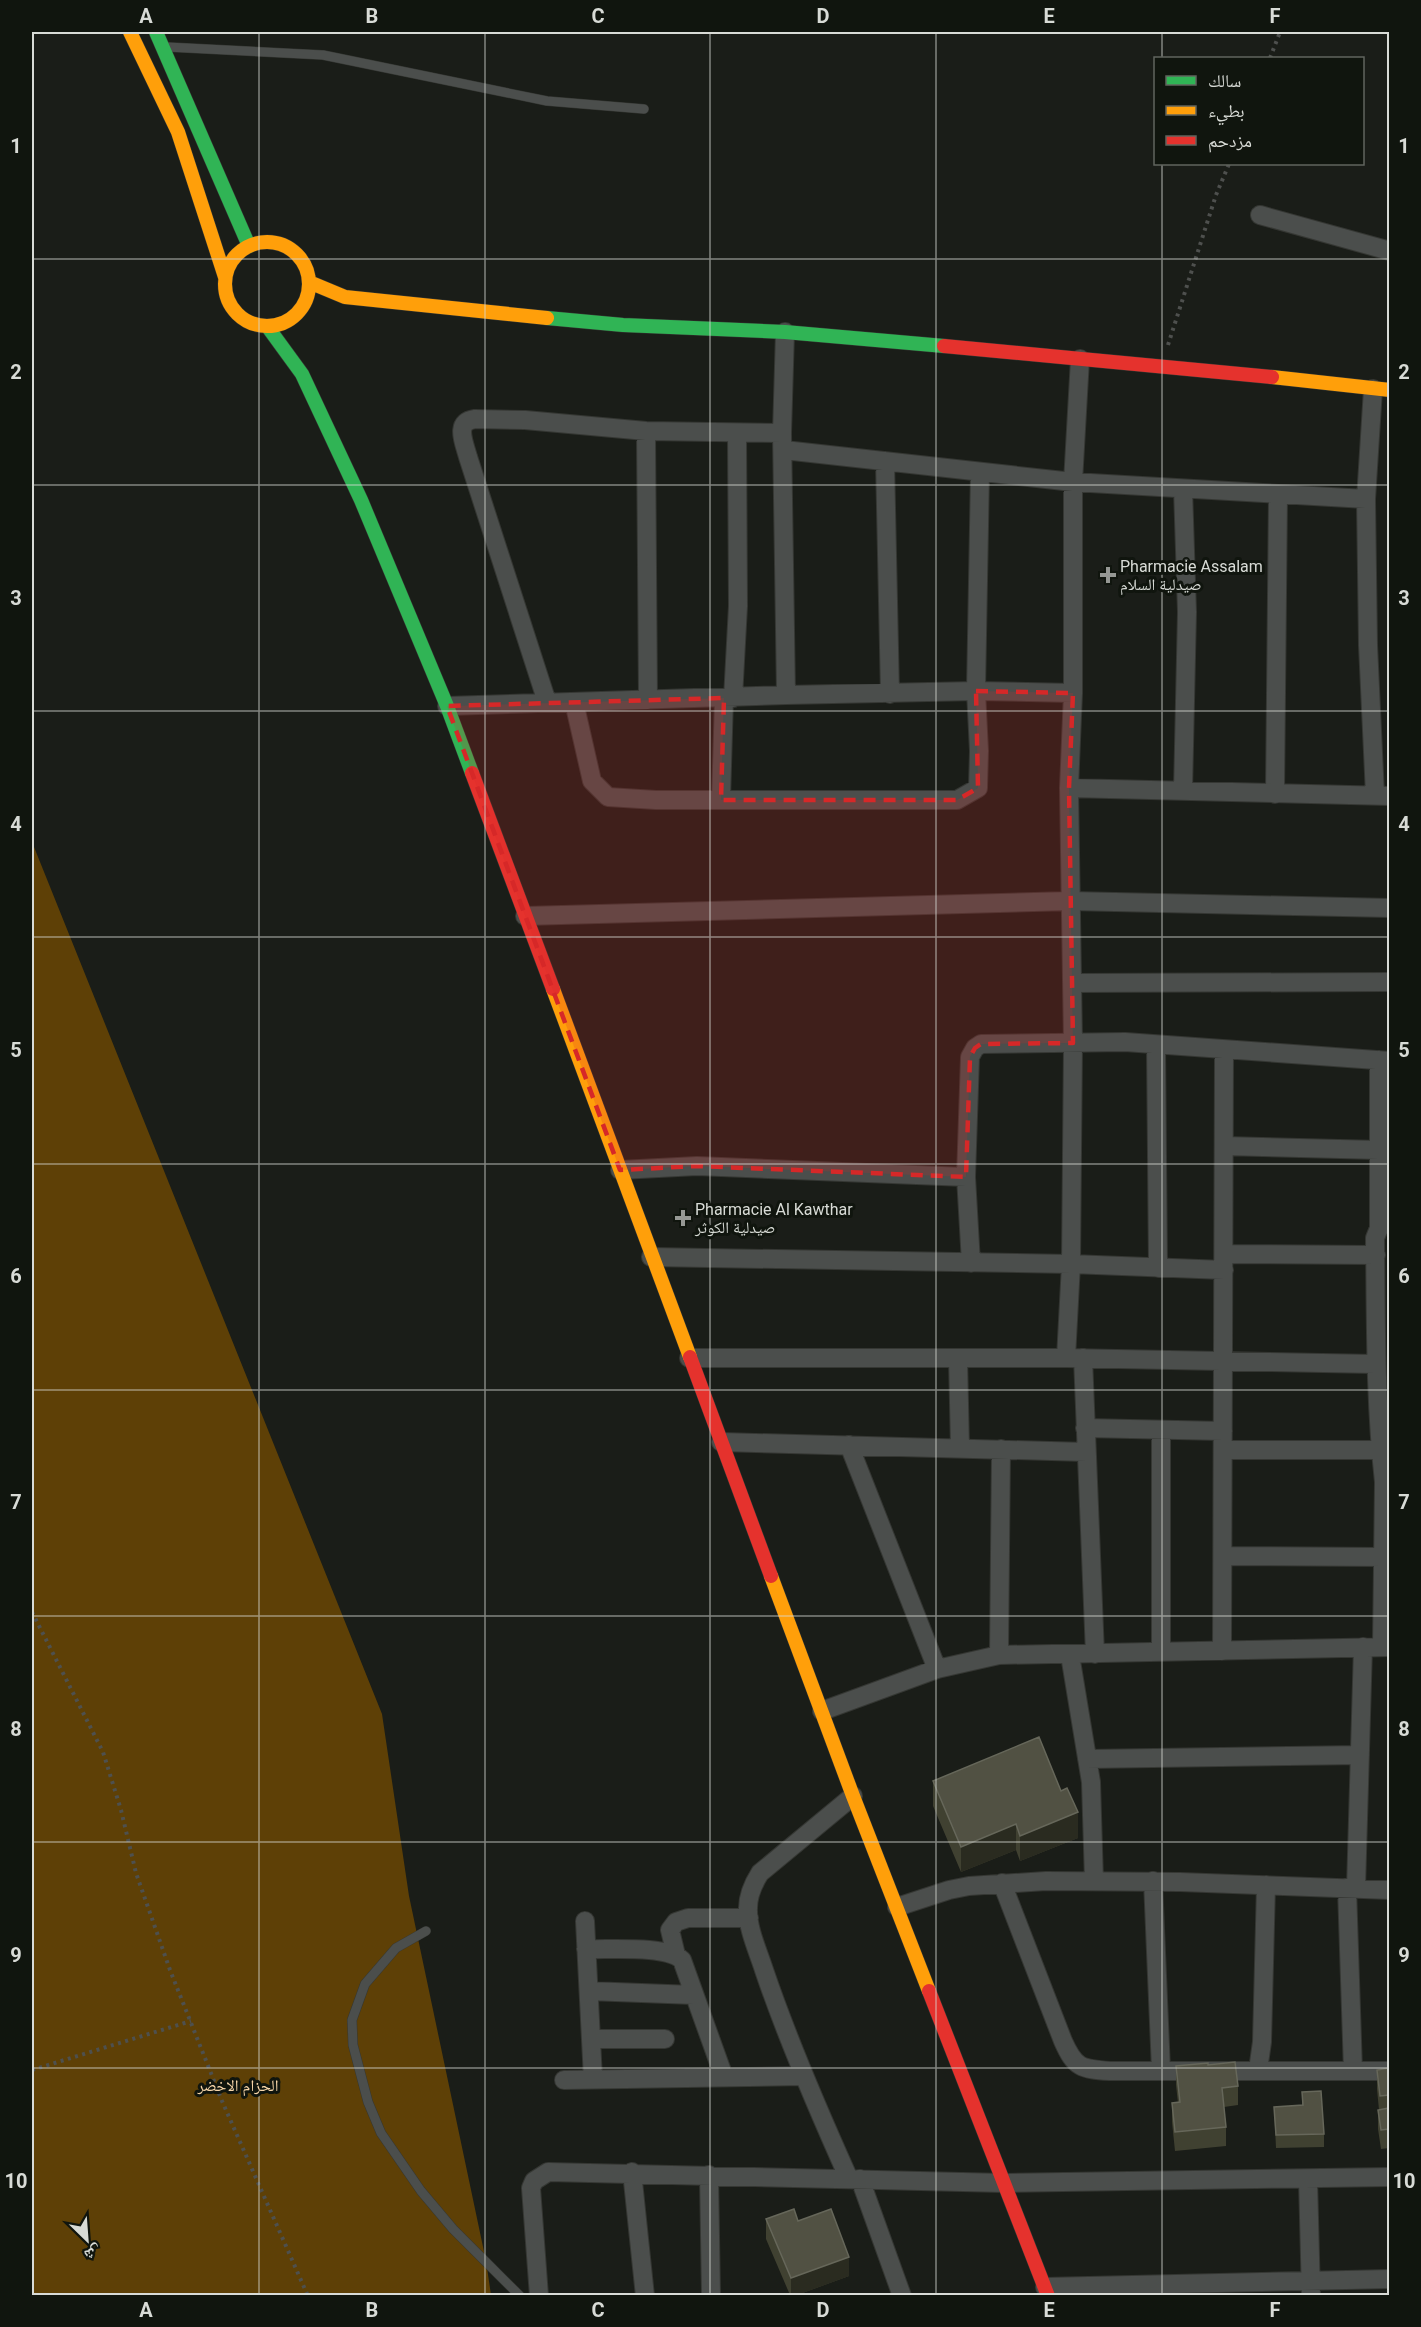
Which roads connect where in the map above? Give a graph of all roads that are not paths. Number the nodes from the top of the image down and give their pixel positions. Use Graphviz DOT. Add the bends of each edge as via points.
graph roads {
  1 [pos="130,32"];
  2 [pos="156,32"];
  3 [pos="165,47"];
  4 [pos="644,109"];
  5 [pos="1260,215"];
  6 [pos="249,246"];
  7 [pos="1389,251"];
  8 [pos="225,277"];
  9 [pos="309,282"];
  10 [pos="345,297"];
  11 [pos="267,326"];
  12 [pos="294,326"];
  13 [pos="785,332"];
  14 [pos="1080,359"];
  15 [pos="302,374"];
  16 [pos="1381,390"];
  17 [pos="646,431"];
  18 [pos="737,433"];
  19 [pos="783,441"];
  20 [pos="885,461"];
  21 [pos="980,472"];
  22 [pos="1073,482"];
  23 [pos="1183,489"];
  24 [pos="1278,494"];
  25 [pos="1366,499"];
  26 [pos="976,691"];
  27 [pos="1073,693"];
  28 [pos="890,694"];
  29 [pos="786,695"];
  30 [pos="729,698"];
  31 [pos="648,700"];
  32 [pos="547,702"];
  33 [pos="574,702"];
  34 [pos="447,706"];
  35 [pos="1069,788"];
  36 [pos="1183,790"];
  37 [pos="1275,794"];
  38 [pos="1382,796"];
  39 [pos="721,800"];
  40 [pos="1070,901"];
  41 [pos="1389,908"];
  42 [pos="525,916"];
  43 [pos="1389,982"];
  44 [pos="1072,983"];
  45 [pos="1073,1043"];
  46 [pos="1156,1045"];
  47 [pos="1224,1050"];
  48 [pos="1384,1060"];
  49 [pos="1224,1146"];
  50 [pos="1379,1150"];
  51 [pos="620,1170"];
  52 [pos="966,1177"];
  53 [pos="1384,1224"];
  54 [pos="1376,1255"];
  55 [pos="651,1257"];
  56 [pos="1224,1262"];
  57 [pos="971,1263"];
  58 [pos="1071,1264"];
  59 [pos="1158,1268"];
  60 [pos="689,1358"];
  61 [pos="958,1358"];
  62 [pos="1074,1358"];
  63 [pos="1224,1360"];
  64 [pos="1376,1364"];
  65 [pos="1085,1428"];
  66 [pos="1161,1430"];
  67 [pos="1223,1431"];
  68 [pos="721,1442"];
  69 [pos="849,1445"];
  70 [pos="960,1448"];
  71 [pos="1001,1449"];
  72 [pos="1223,1450"];
  73 [pos="1380,1450"];
  74 [pos="1086,1452"];
  75 [pos="1387,1483"];
  76 [pos="1223,1556"];
  77 [pos="1383,1557"];
  78 [pos="1363,1647"];
  79 [pos="1386,1647"];
  80 [pos="1222,1651"];
  81 [pos="1161,1653"];
  82 [pos="1070,1654"];
  83 [pos="1095,1654"];
  84 [pos="999,1656"];
  85 [pos="937,1669"];
  86 [pos="822,1711"];
  87 [pos="1360,1755"];
  88 [pos="1087,1759"];
  89 [pos="854,1796"];
  90 [pos="1094,1881"];
  91 [pos="1153,1881"];
  92 [pos="1002,1883"];
  93 [pos="1266,1885"];
  94 [pos="1352,1888"];
  95 [pos="1389,1890"];
  96 [pos="897,1907"];
  97 [pos="749,1918"];
  98 [pos="585,1921"];
  99 [pos="426,1931"];
  100 [pos="586,1950"];
  101 [pos="676,1955"];
  102 [pos="589,1992"];
  103 [pos="694,1995"];
  104 [pos="591,2039"];
  105 [pos="665,2039"];
  106 [pos="1161,2070"];
  107 [pos="1258,2070"];
  108 [pos="1353,2071"];
  109 [pos="1389,2071"];
  110 [pos="803,2076"];
  111 [pos="724,2077"];
  112 [pos="593,2079"];
  113 [pos="564,2080"];
  114 [pos="632,2172"];
  115 [pos="709,2175"];
  116 [pos="1389,2178"];
  117 [pos="854,2179"];
  118 [pos="1308,2179"];
  119 [pos="1004,2182"];
  120 [pos="1386,2285"];
  121 [pos="1311,2288"];
  122 [pos="1228,2289"];
  123 [pos="1047,2291"];
  124 [pos="520,2295"];
  125 [pos="539,2295"];
  126 [pos="645,2295"];
  127 [pos="711,2295"];
  128 [pos="902,2295"];
  1 -- 8 [label="street" via="177,132"];
  2 -- 3 [label="street"];
  3 -- 4 [label="lane" via="323,55 548,100"];
  3 -- 6 [label="street"];
  5 -- 7 [label="street"];
  6 -- 8 [label="street" via="238,253"];
  6 -- 9 [label="street" via="262,242 289,248 306,268"];
  8 -- 11 [label="street" via="225,292 240,316 252,324"];
  9 -- 10 [label="street"];
  9 -- 12 [label="street"];
  10 -- 12 [label="street" via="320,306"];
  10 -- 13 [label="street" via="612,324"];
  11 -- 12 [label="street"];
  11 -- 15 [label="street"];
  12 -- 15 [label="street"];
  13 -- 14 [label="street"];
  13 -- 19 [label="street"];
  14 -- 16 [label="street"];
  14 -- 22 [label="street"];
  15 -- 34 [label="street" via="361,500"];
  16 -- 25 [label="street"];
  17 -- 18 [label="street"];
  17 -- 31 [label="street"];
  17 -- 32 [label="street" via="525,420 475,419 463,424 468,457"];
  18 -- 19 [label="street"];
  18 -- 30 [label="street" via="738,606"];
  19 -- 20 [label="street"];
  19 -- 29 [label="street"];
  20 -- 21 [label="street"];
  20 -- 28 [label="street"];
  21 -- 22 [label="street"];
  21 -- 26 [label="street"];
  22 -- 23 [label="street"];
  22 -- 27 [label="street"];
  23 -- 24 [label="street"];
  23 -- 36 [label="street" via="1187,612"];
  24 -- 25 [label="street"];
  24 -- 37 [label="street"];
  25 -- 38 [label="street" via="1368,645"];
  26 -- 27 [label="street"];
  26 -- 28 [label="street"];
  26 -- 39 [label="street" via="978,788 957,800"];
  27 -- 35 [label="street"];
  28 -- 29 [label="street"];
  29 -- 30 [label="street"];
  30 -- 31 [label="street"];
  30 -- 39 [label="street"];
  31 -- 33 [label="street"];
  32 -- 33 [label="street"];
  32 -- 34 [label="street"];
  33 -- 39 [label="street" via="592,781 608,797"];
  34 -- 42 [label="street"];
  35 -- 36 [label="street"];
  35 -- 40 [label="street"];
  36 -- 37 [label="street"];
  37 -- 38 [label="street"];
  40 -- 41 [label="street"];
  40 -- 42 [label="street"];
  40 -- 44 [label="street"];
  42 -- 51 [label="street"];
  43 -- 44 [label="street"];
  44 -- 45 [label="street"];
  45 -- 46 [label="street"];
  45 -- 52 [label="street" via="981,1044 975,1048 970,1058"];
  45 -- 58 [label="street"];
  46 -- 47 [label="street"];
  46 -- 59 [label="street"];
  47 -- 48 [label="street"];
  47 -- 49 [label="street"];
  48 -- 50 [label="street"];
  49 -- 50 [label="street"];
  49 -- 56 [label="street"];
  50 -- 53 [label="street"];
  51 -- 52 [label="street" via="697,1166"];
  51 -- 55 [label="street"];
  52 -- 57 [label="street"];
  53 -- 54 [label="street" via="1376,1238"];
  54 -- 56 [label="street"];
  54 -- 64 [label="street"];
  55 -- 57 [label="street"];
  55 -- 60 [label="street"];
  56 -- 59 [label="street"];
  56 -- 63 [label="street"];
  57 -- 58 [label="street"];
  58 -- 59 [label="street"];
  58 -- 62 [label="street"];
  60 -- 61 [label="street"];
  60 -- 68 [label="street"];
  61 -- 62 [label="street"];
  61 -- 70 [label="street"];
  62 -- 63 [label="street"];
  62 -- 65 [label="street"];
  63 -- 64 [label="street"];
  63 -- 67 [label="street"];
  64 -- 73 [label="street"];
  65 -- 66 [label="street"];
  65 -- 74 [label="street"];
  66 -- 67 [label="street"];
  66 -- 81 [label="street"];
  67 -- 72 [label="street"];
  68 -- 69 [label="street"];
  68 -- 86 [label="street"];
  69 -- 70 [label="street"];
  69 -- 85 [label="street"];
  70 -- 71 [label="street"];
  71 -- 74 [label="street"];
  71 -- 84 [label="street"];
  72 -- 73 [label="street"];
  72 -- 76 [label="street"];
  73 -- 75 [label="street"];
  74 -- 83 [label="street"];
  75 -- 77 [label="street"];
  76 -- 77 [label="street"];
  76 -- 80 [label="street"];
  77 -- 79 [label="street"];
  78 -- 79 [label="street"];
  78 -- 80 [label="street"];
  78 -- 87 [label="street"];
  80 -- 81 [label="street"];
  81 -- 83 [label="street"];
  82 -- 83 [label="street"];
  82 -- 84 [label="street"];
  82 -- 88 [label="street"];
  84 -- 85 [label="street"];
  85 -- 86 [label="street"];
  86 -- 89 [label="street"];
  87 -- 88 [label="street"];
  87 -- 94 [label="street"];
  88 -- 90 [label="street"];
  89 -- 96 [label="street"];
  89 -- 97 [label="street" via="760,1873 752,1887"];
  90 -- 91 [label="street"];
  90 -- 92 [label="street"];
  91 -- 93 [label="street"];
  91 -- 106 [label="street"];
  92 -- 96 [label="street" via="949,1890"];
  92 -- 106 [label="street" via="1071,2059 1087,2069"];
  93 -- 94 [label="street"];
  93 -- 107 [label="street"];
  94 -- 95 [label="street"];
  94 -- 108 [label="street"];
  96 -- 119 [label="street"];
  97 -- 101 [label="street" via="688,1918 676,1922 670,1930"];
  97 -- 110 [label="street" via="780,2018"];
  98 -- 100 [label="street"];
  99 -- 124 [label="lane" via="396,1948 365,1984 352,2020 353,2045 381,2133 453,2229"];
  100 -- 101 [label="street"];
  100 -- 102 [label="street"];
  101 -- 103 [label="street" via="682,1960"];
  102 -- 103 [label="street"];
  102 -- 104 [label="street"];
  103 -- 111 [label="street"];
  104 -- 105 [label="street"];
  104 -- 112 [label="street"];
  106 -- 107 [label="street"];
  107 -- 108 [label="street"];
  108 -- 109 [label="street"];
  110 -- 111 [label="street"];
  110 -- 117 [label="street"];
  111 -- 112 [label="street"];
  112 -- 113 [label="street"];
  114 -- 115 [label="street"];
  114 -- 125 [label="street" via="548,2172 534,2181 531,2214"];
  114 -- 126 [label="street"];
  115 -- 117 [label="street"];
  115 -- 127 [label="street"];
  116 -- 118 [label="street"];
  117 -- 119 [label="street"];
  117 -- 128 [label="street"];
  118 -- 119 [label="street"];
  118 -- 121 [label="street"];
  119 -- 123 [label="street"];
  120 -- 121 [label="street"];
  121 -- 122 [label="street"];
  122 -- 123 [label="street"];
}
